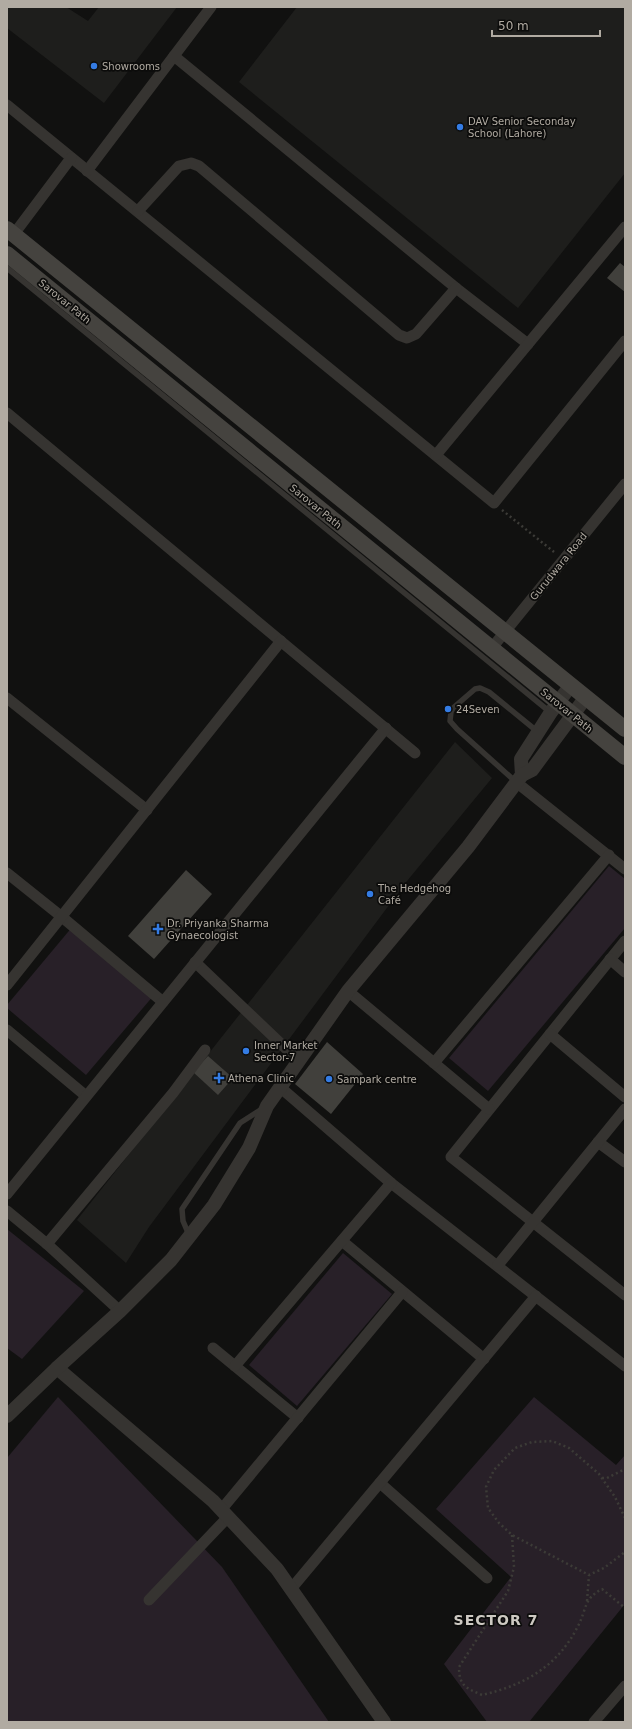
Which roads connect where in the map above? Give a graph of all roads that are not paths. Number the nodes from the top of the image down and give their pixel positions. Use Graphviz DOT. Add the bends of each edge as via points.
graph roads {
  1 [pos="211,7"];
  2 [pos="174,56"];
  3 [pos="7,105"];
  4 [pos="71,158"];
  5 [pos="87,171"];
  6 [pos="138,211"];
  7 [pos="625,227"];
  8 [pos="11,232"];
  9 [pos="7,254"];
  10 [pos="7,268"];
  11 [pos="456,288"];
  12 [pos="625,341"];
  13 [pos="528,344"];
  14 [pos="7,413"];
  15 [pos="436,455"];
  16 [pos="625,484"];
  17 [pos="505,632"];
  18 [pos="281,641"];
  19 [pos="492,648"];
  20 [pos="571,686"];
  21 [pos="586,697"];
  22 [pos="7,698"];
  23 [pos="554,708"];
  24 [pos="572,714"];
  25 [pos="386,728"];
  26 [pos="625,729"];
  27 [pos="538,732"];
  28 [pos="415,753"];
  29 [pos="625,757"];
  30 [pos="519,778"];
  31 [pos="147,810"];
  32 [pos="608,855"];
  33 [pos="625,869"];
  34 [pos="7,873"];
  35 [pos="62,917"];
  36 [pos="625,941"];
  37 [pos="610,959"];
  38 [pos="195,962"];
  39 [pos="625,972"];
  40 [pos="7,985"];
  41 [pos="348,991"];
  42 [pos="162,1002"];
  43 [pos="7,1030"];
  44 [pos="550,1034"];
  45 [pos="205,1050"];
  46 [pos="299,1061"];
  47 [pos="434,1063"];
  48 [pos="281,1088"];
  49 [pos="86,1096"];
  50 [pos="625,1097"];
  51 [pos="267,1106"];
  52 [pos="489,1108"];
  53 [pos="625,1109"];
  54 [pos="598,1142"];
  55 [pos="625,1162"];
  56 [pos="391,1182"];
  57 [pos="7,1194"];
  58 [pos="7,1211"];
  59 [pos="533,1222"];
  60 [pos="190,1236"];
  61 [pos="342,1241"];
  62 [pos="47,1244"];
  63 [pos="498,1265"];
  64 [pos="402,1292"];
  65 [pos="625,1295"];
  66 [pos="536,1296"];
  67 [pos="120,1311"];
  68 [pos="213,1348"];
  69 [pos="484,1359"];
  70 [pos="235,1366"];
  71 [pos="625,1366"];
  72 [pos="57,1368"];
  73 [pos="7,1416"];
  74 [pos="298,1418"];
  75 [pos="380,1482"];
  76 [pos="225,1514"];
  77 [pos="487,1578"];
  78 [pos="291,1589"];
  79 [pos="149,1600"];
  80 [pos="625,1686"];
  81 [pos="384,1722"];
  82 [pos="594,1722"];
  1 -- 2 [label="street"];
  2 -- 5 [label="street"];
  2 -- 11 [label="street"];
  3 -- 4 [label="street"];
  4 -- 5 [label="street"];
  4 -- 8 [label="street"];
  5 -- 6 [label="street"];
  6 -- 11 [label="street" via="179,166 192,163 199,166 399,335 407,338 416,334"];
  6 -- 15 [label="street"];
  7 -- 13 [label="street"];
  8 -- 17 [label="main road, Sarovar Path"];
  9 -- 19 [label="main road, Sarovar Path"];
  10 -- 23 [label="lane"];
  11 -- 13 [label="street"];
  12 -- 15 [label="street" via="494,503"];
  13 -- 15 [label="street"];
  14 -- 18 [label="street"];
  16 -- 17 [label="street, Gurudwara Road"];
  17 -- 19 [label="street, Gurudwara Road"];
  17 -- 20 [label="main road, Sarovar Path"];
  18 -- 25 [label="street"];
  18 -- 31 [label="street"];
  19 -- 23 [label="main road, Sarovar Path"];
  20 -- 21 [label="main road, Sarovar Path"];
  20 -- 23 [label="street"];
  21 -- 24 [label="street"];
  21 -- 26 [label="main road, Sarovar Path"];
  22 -- 31 [label="street"];
  23 -- 24 [label="main road, Sarovar Path"];
  23 -- 27 [label="street"];
  24 -- 29 [label="main road, Sarovar Path"];
  24 -- 30 [label="street" via="532,770"];
  25 -- 28 [label="street"];
  25 -- 38 [label="street"];
  27 -- 30 [label="street" via="521,759"];
  27 -- 30 [label="lane" via="489,692 480,688 475,689 451,712 450,721 457,729"];
  30 -- 32 [label="street"];
  30 -- 41 [label="street" via="468,847"];
  31 -- 35 [label="street"];
  32 -- 33 [label="street"];
  32 -- 47 [label="street"];
  34 -- 35 [label="street"];
  35 -- 40 [label="street"];
  35 -- 42 [label="street"];
  36 -- 37 [label="street"];
  37 -- 39 [label="street"];
  37 -- 44 [label="street"];
  38 -- 42 [label="street"];
  38 -- 46 [label="street"];
  41 -- 46 [label="street"];
  41 -- 47 [label="street"];
  42 -- 49 [label="street"];
  43 -- 49 [label="street"];
  44 -- 50 [label="street"];
  44 -- 52 [label="street"];
  45 -- 62 [label="street"];
  46 -- 48 [label="street"];
  47 -- 52 [label="street"];
  48 -- 51 [label="street"];
  48 -- 56 [label="street"];
  49 -- 57 [label="street"];
  51 -- 60 [label="street" via="249,1148 214,1205"];
  51 -- 60 [label="lane" via="240,1123 182,1209 183,1221"];
  52 -- 59 [label="street" via="451,1157"];
  53 -- 54 [label="street"];
  54 -- 55 [label="street"];
  54 -- 59 [label="street"];
  56 -- 61 [label="street"];
  56 -- 63 [label="street"];
  58 -- 62 [label="street"];
  59 -- 63 [label="street"];
  59 -- 65 [label="street"];
  60 -- 67 [label="street" via="171,1260"];
  61 -- 64 [label="street"];
  61 -- 70 [label="street"];
  62 -- 67 [label="street"];
  63 -- 66 [label="street"];
  64 -- 69 [label="street"];
  64 -- 74 [label="street"];
  66 -- 69 [label="street"];
  66 -- 71 [label="street"];
  67 -- 72 [label="street"];
  68 -- 70 [label="street"];
  69 -- 75 [label="street"];
  70 -- 74 [label="street"];
  72 -- 73 [label="street"];
  72 -- 76 [label="street"];
  74 -- 76 [label="street"];
  75 -- 77 [label="street"];
  75 -- 78 [label="street"];
  76 -- 78 [label="street" via="277,1569"];
  76 -- 79 [label="street"];
  78 -- 81 [label="street"];
  80 -- 82 [label="street"];
}
